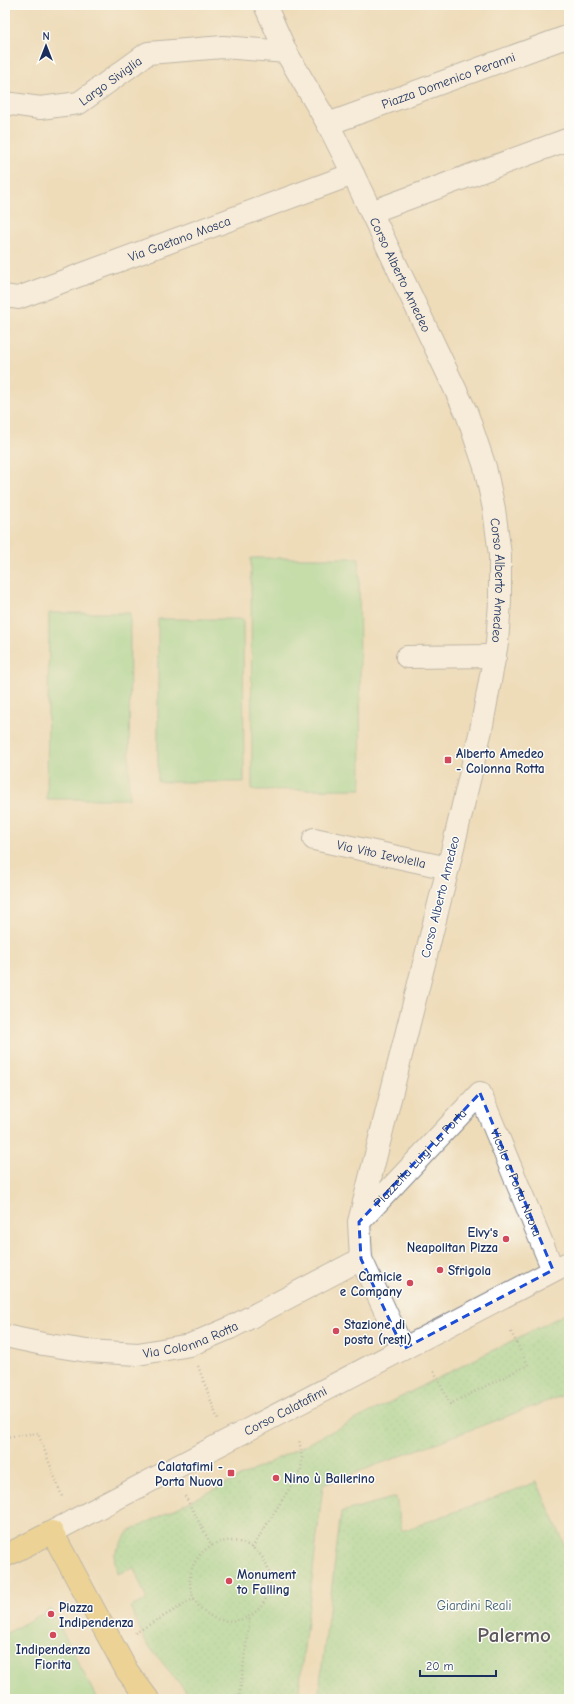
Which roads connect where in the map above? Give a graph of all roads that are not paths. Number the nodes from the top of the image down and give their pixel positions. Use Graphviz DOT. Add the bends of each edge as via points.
graph roads {
  1 [pos="265,5"];
  2 [pos="569,36"];
  3 [pos="286,52"];
  4 [pos="5,103"];
  5 [pos="328,124"];
  6 [pos="569,139"];
  7 [pos="353,174"];
  8 [pos="371,212"];
  9 [pos="5,296"];
  10 [pos="495,656"];
  11 [pos="407,657"];
  12 [pos="314,839"];
  13 [pos="448,868"];
  14 [pos="480,1094"];
  15 [pos="359,1222"];
  16 [pos="361,1259"];
  17 [pos="559,1267"];
  18 [pos="5,1336"];
  19 [pos="403,1348"];
  20 [pos="52,1532"];
  21 [pos="5,1556"];
  22 [pos="148,1699"];
  1 -- 3 [label="street, Corso Alberto Amedeo"];
  2 -- 5 [label="street, Piazza Domenico Peranni"];
  3 -- 4 [label="street, Largo Siviglia" via="223,47 148,53 79,103 40,108"];
  3 -- 5 [label="street, Corso Alberto Amedeo"];
  5 -- 7 [label="street, Corso Alberto Amedeo"];
  6 -- 8 [label="street"];
  7 -- 8 [label="street, Corso Alberto Amedeo"];
  7 -- 9 [label="street, Via Gaetano Mosca" via="18,298"];
  8 -- 10 [label="street, Corso Alberto Amedeo" via="466,414 485,467 500,555 500,602"];
  10 -- 11 [label="street"];
  10 -- 13 [label="street, Corso Alberto Amedeo" via="481,730"];
  12 -- 13 [label="street, Via Vito Ievolella"];
  13 -- 15 [label="street, Corso Alberto Amedeo"];
  14 -- 15 [label="street, Piazzetta Luigi La Porta"];
  14 -- 17 [label="street, Vicolo a Porta Nuova"];
  15 -- 16 [label="street, Corso Alberto Amedeo"];
  16 -- 18 [label="street, Via Colonna Rotta" via="230,1328 190,1345 138,1354 87,1351"];
  16 -- 19 [label="street, Corso Alberto Amedeo"];
  17 -- 19 [label="street, Corso Calatafimi"];
  19 -- 20 [label="street, Corso Calatafimi"];
  20 -- 21 [label="main road, Corso Calatafimi"];
  20 -- 22 [label="main road" via="127,1671"];
}
